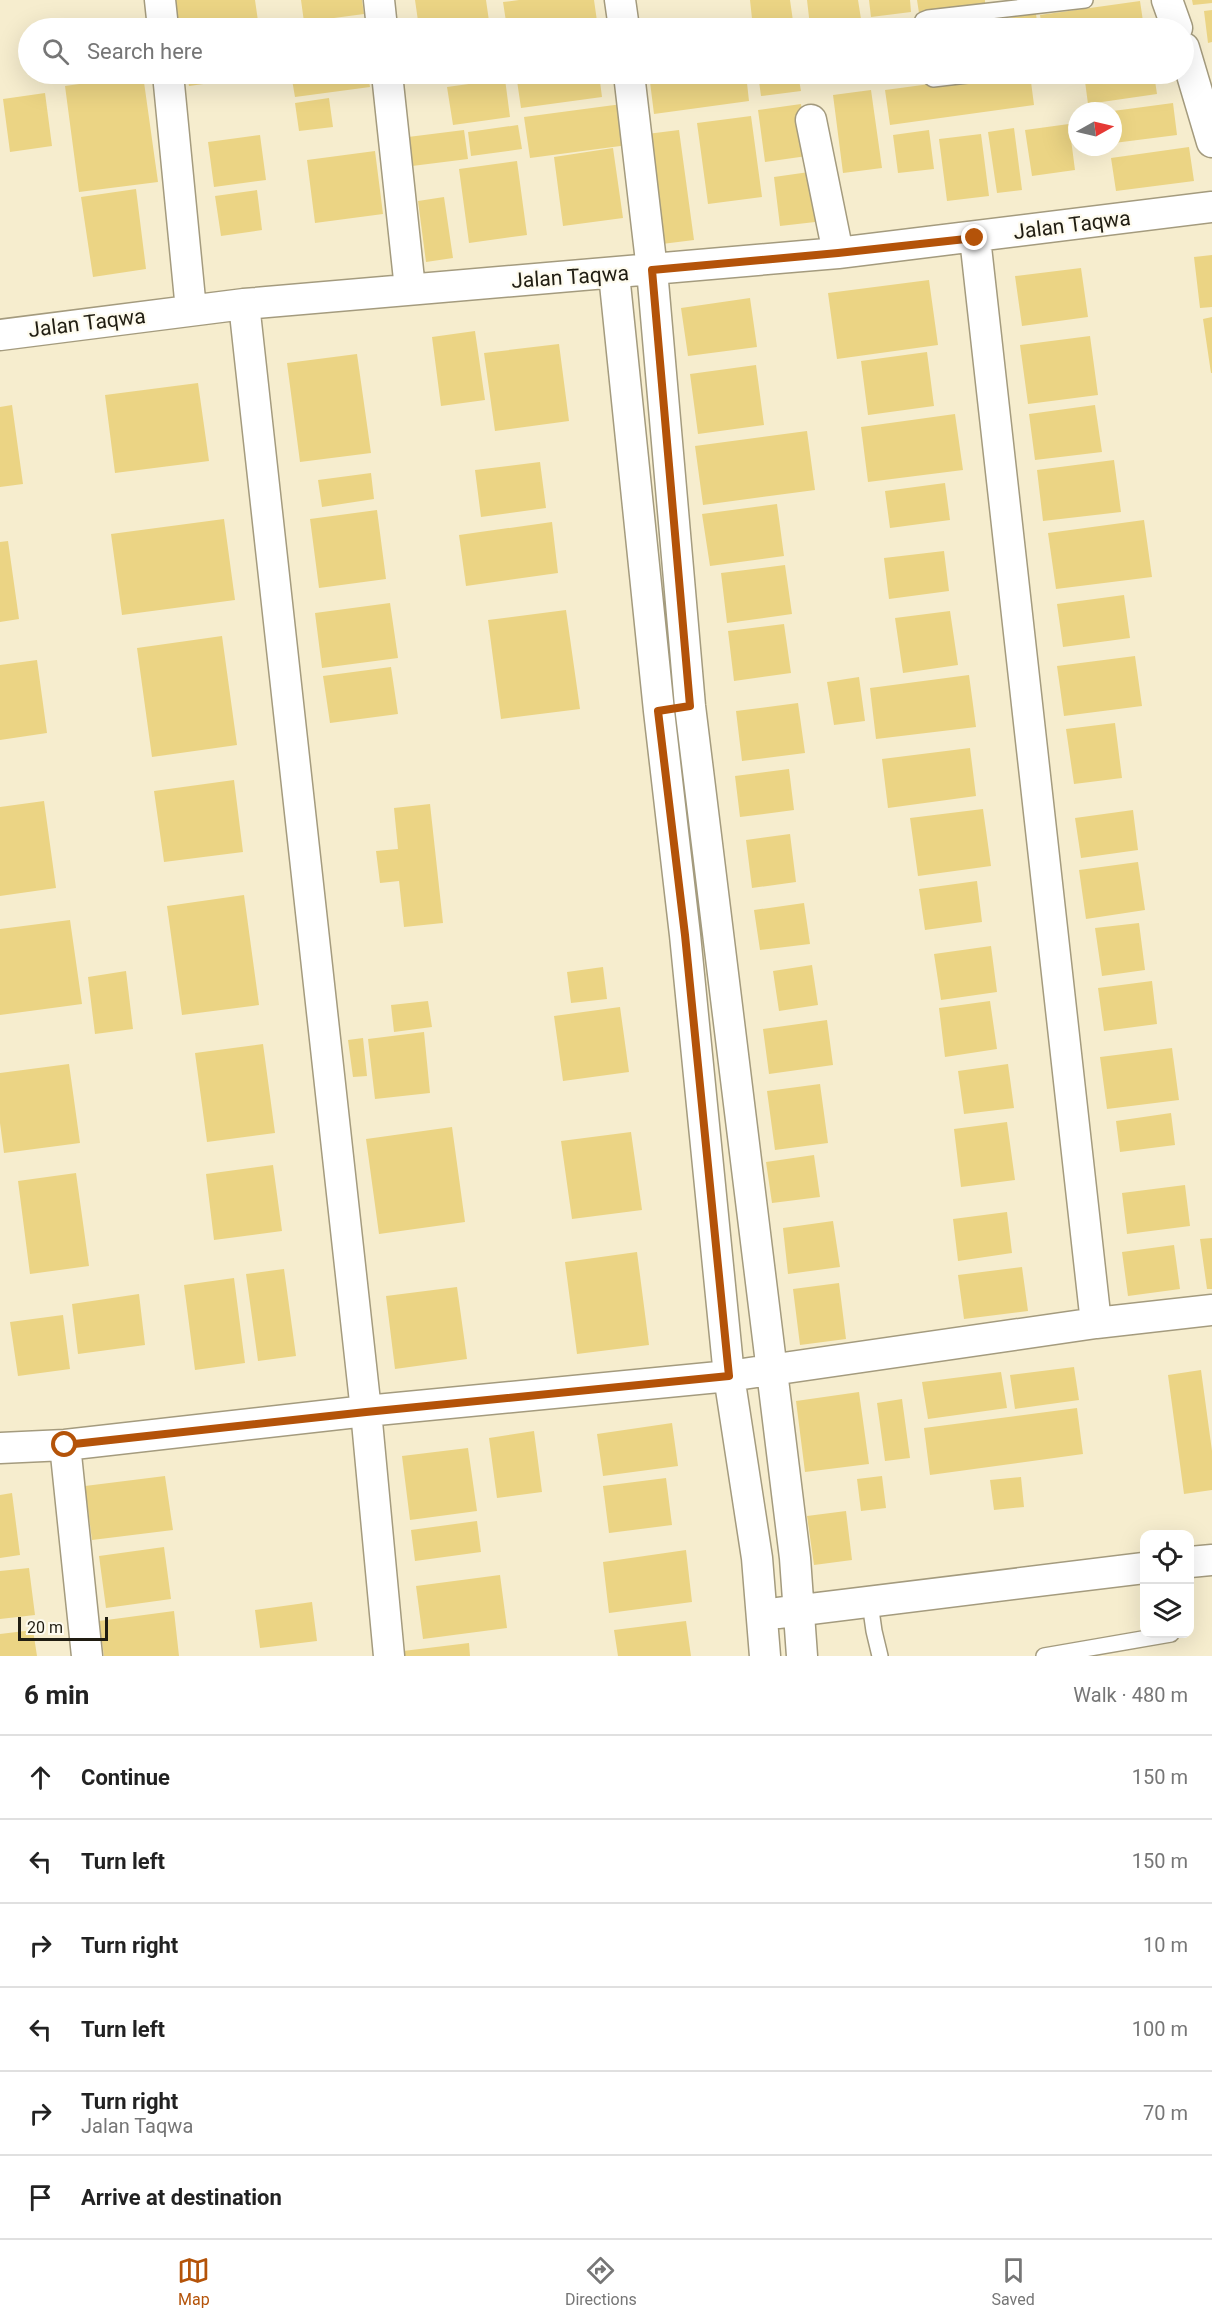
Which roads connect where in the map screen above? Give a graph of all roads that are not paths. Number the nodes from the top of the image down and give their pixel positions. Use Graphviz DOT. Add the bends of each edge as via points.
graph roads {
  1 [pos="160,0"];
  2 [pos="380,0"];
  3 [pos="620,0"];
  4 [pos="1085,0"];
  5 [pos="1167,0"];
  6 [pos="162,18"];
  7 [pos="381,18"];
  8 [pos="623,18"];
  9 [pos="928,18"];
  10 [pos="1173,18"];
  11 [pos="1194,82"];
  12 [pos="169,84"];
  13 [pos="388,84"];
  14 [pos="630,84"];
  15 [pos="811,120"];
  16 [pos="1212,142"];
  17 [pos="1212,207"];
  18 [pos="975,238"];
  19 [pos="838,253"];
  20 [pos="652,270"];
  21 [pos="614,274"];
  22 [pos="410,289"];
  23 [pos="244,304"];
  24 [pos="191,310"];
  25 [pos="0,335"];
  26 [pos="690,706"];
  27 [pos="658,711"];
  28 [pos="718,933"];
  29 [pos="685,935"];
  30 [pos="1212,1310"];
  31 [pos="1096,1323"];
  32 [pos="772,1370"];
  33 [pos="729,1376"];
  34 [pos="366,1412"];
  35 [pos="65,1445"];
  36 [pos="0,1448"];
  37 [pos="1212,1560"];
  38 [pos="1194,1562"];
  39 [pos="1140,1569"];
  40 [pos="870,1603"];
  41 [pos="798,1611"];
  42 [pos="762,1615"];
  43 [pos="1148,1638"];
  44 [pos="87,1656"];
  45 [pos="389,1656"];
  46 [pos="765,1656"];
  47 [pos="802,1656"];
  48 [pos="880,1656"];
  49 [pos="1044,1656"];
  1 -- 6 [label="street"];
  2 -- 7 [label="street"];
  3 -- 8 [label="street"];
  4 -- 9 [label="lane"];
  5 -- 10 [label="street"];
  11 -- 16 [label="street"];
  12 -- 24 [label="street"];
  13 -- 22 [label="street"];
  14 -- 20 [label="street"];
  15 -- 19 [label="street"];
  17 -- 18 [label="street, Jalan Taqwa"];
  18 -- 19 [label="street, Jalan Taqwa"];
  18 -- 31 [label="street"];
  19 -- 20 [label="street, Jalan Taqwa"];
  20 -- 21 [label="street, Jalan Taqwa"];
  20 -- 26 [label="street"];
  21 -- 22 [label="street, Jalan Taqwa"];
  21 -- 27 [label="street"];
  22 -- 23 [label="street, Jalan Taqwa"];
  23 -- 24 [label="street, Jalan Taqwa"];
  23 -- 34 [label="street"];
  24 -- 25 [label="street, Jalan Taqwa"];
  26 -- 27 [label="street"];
  26 -- 28 [label="street"];
  27 -- 29 [label="street"];
  28 -- 29 [label="street"];
  28 -- 32 [label="street"];
  29 -- 33 [label="street"];
  30 -- 31 [label="street"];
  31 -- 32 [label="street"];
  32 -- 33 [label="street"];
  32 -- 41 [label="street"];
  33 -- 34 [label="street"];
  33 -- 42 [label="street"];
  34 -- 35 [label="street"];
  34 -- 45 [label="street"];
  35 -- 36 [label="street"];
  35 -- 44 [label="street"];
  37 -- 38 [label="street"];
  39 -- 40 [label="street"];
  40 -- 41 [label="street"];
  40 -- 48 [label="lane"];
  41 -- 42 [label="street"];
  41 -- 47 [label="street"];
  42 -- 46 [label="street"];
  43 -- 49 [label="lane"];
}
